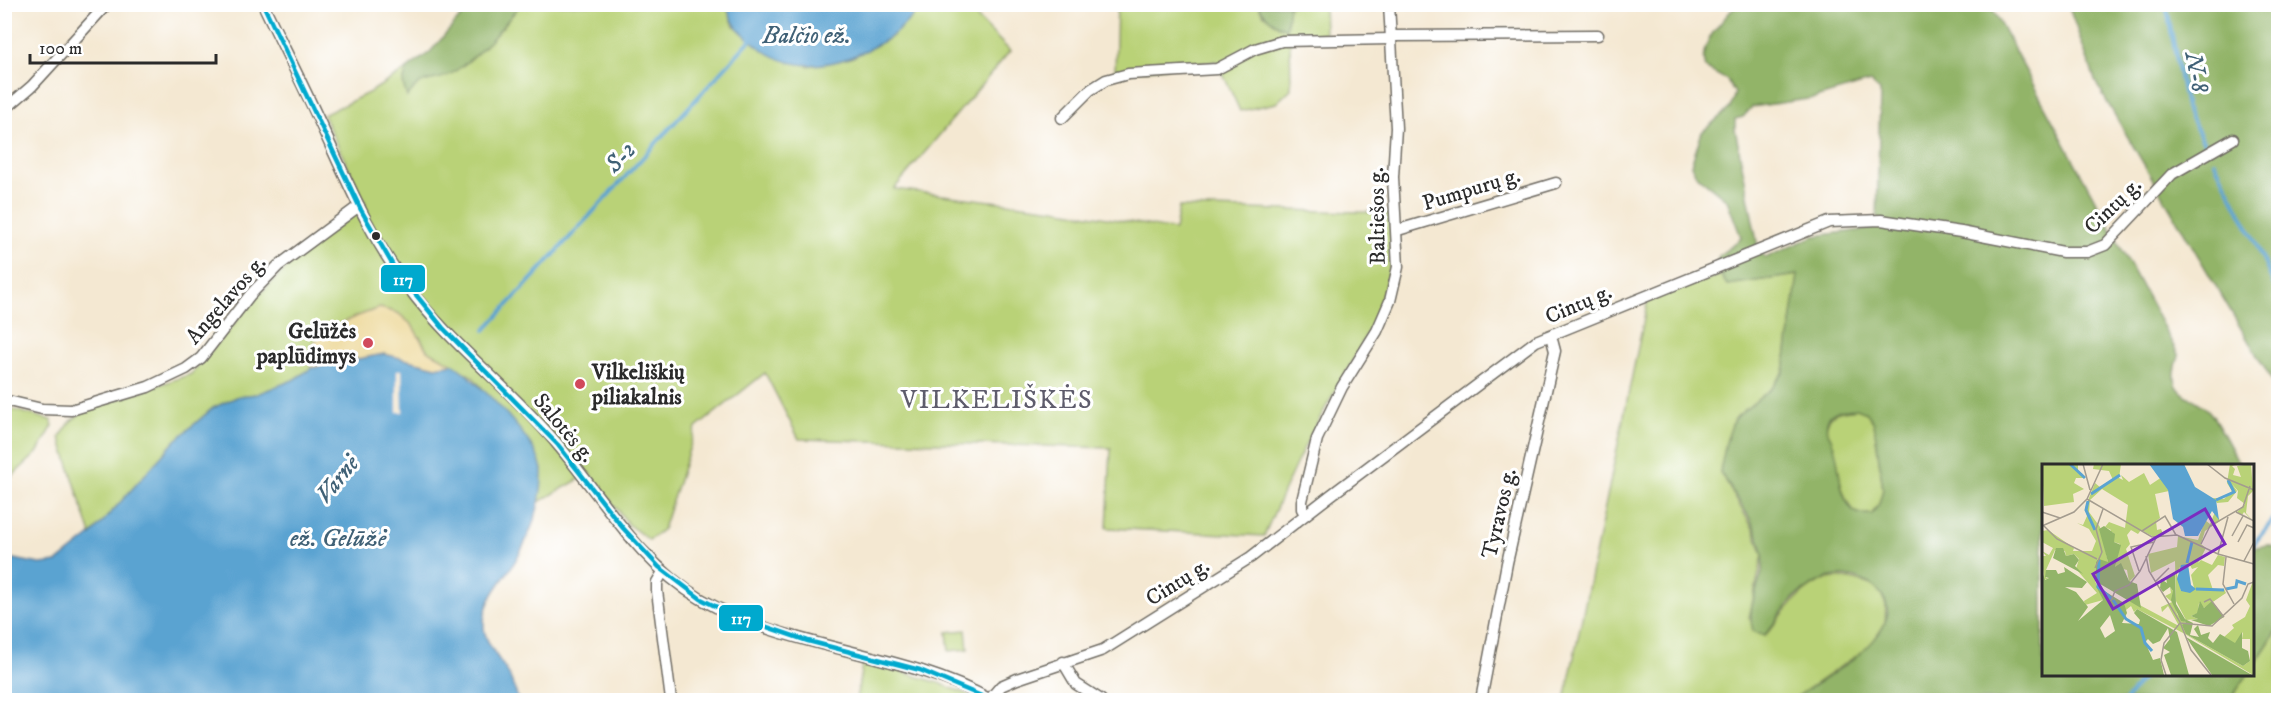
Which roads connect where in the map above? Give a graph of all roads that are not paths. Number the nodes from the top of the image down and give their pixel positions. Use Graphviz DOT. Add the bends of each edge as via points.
graph roads {
  1 [pos="107,4"];
  2 [pos="263,4"];
  3 [pos="1389,4"];
  4 [pos="1598,35"];
  5 [pos="1391,37"];
  6 [pos="4,110"];
  7 [pos="1062,118"];
  8 [pos="2233,139"];
  9 [pos="1556,183"];
  10 [pos="359,206"];
  11 [pos="1398,230"];
  12 [pos="1551,336"];
  13 [pos="4,400"];
  14 [pos="1305,514"];
  15 [pos="663,572"];
  16 [pos="1064,662"];
  17 [pos="671,700"];
  18 [pos="990,700"];
  19 [pos="1101,700"];
  20 [pos="1481,700"];
  1 -- 6 [label="street" via="32,86"];
  2 -- 10 [label="street, Salotės g."];
  3 -- 5 [label="street, Baltiešos g."];
  4 -- 5 [label="street"];
  5 -- 7 [label="street" via="1282,41 1255,49 1217,69 1106,80 1089,90"];
  5 -- 11 [label="street, Baltiešos g." via="1396,128 1393,177"];
  8 -- 12 [label="street, Cintų g." via="2172,174 2105,245 2087,252 2063,252 1881,220 1829,222"];
  9 -- 11 [label="street, Pumpurų g."];
  10 -- 13 [label="street, Angelavos g." via="278,266 201,358 186,369 148,387 71,410 42,410"];
  10 -- 15 [label="street, Salotės g." via="388,260 423,306 549,434 606,508"];
  11 -- 14 [label="street, Baltiešos g." via="1398,267 1390,301 1317,439 1302,501"];
  12 -- 14 [label="street, Cintų g." via="1527,347"];
  12 -- 20 [label="street, Tyravos g." via="1555,351"];
  14 -- 16 [label="street, Cintų g." via="1251,557 1122,639 1103,650"];
  15 -- 17 [label="street" via="657,591"];
  15 -- 18 [label="street, Salotės g." via="700,599 750,622 943,679"];
  16 -- 18 [label="street, Cintų g." via="1001,686"];
  16 -- 19 [label="street" via="1076,684"];
}
